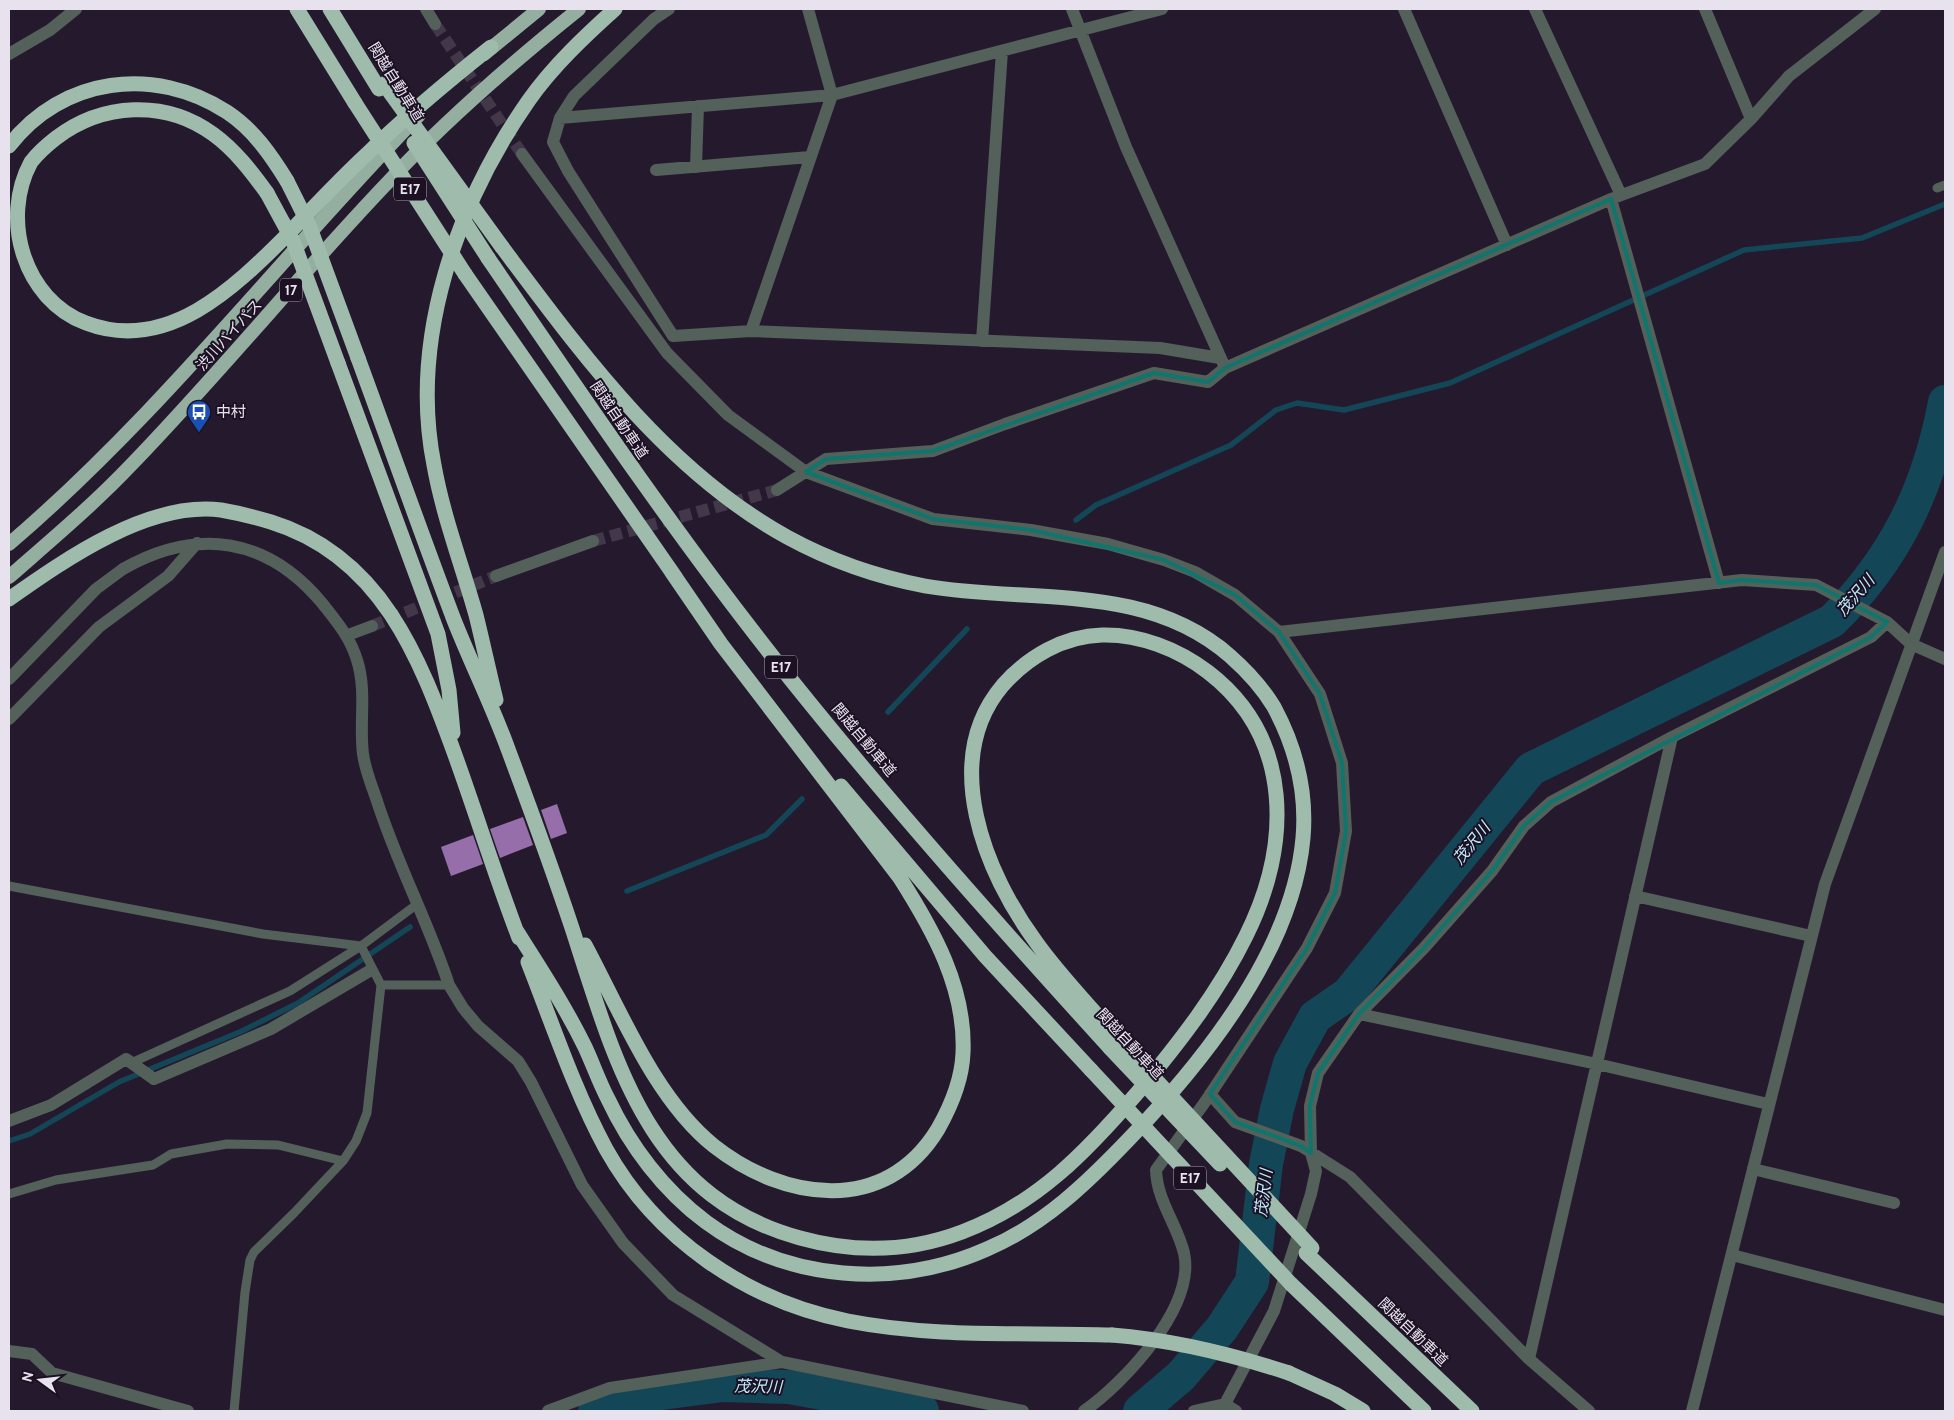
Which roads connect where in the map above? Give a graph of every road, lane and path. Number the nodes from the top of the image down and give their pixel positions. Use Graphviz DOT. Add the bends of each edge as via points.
graph roads {
  1 [pos="76,9"];
  2 [pos="297,9"];
  3 [pos="330,9"];
  4 [pos="426,9"];
  5 [pos="539,9"];
  6 [pos="579,9"];
  7 [pos="615,9"];
  8 [pos="668,9"];
  9 [pos="808,9"];
  10 [pos="1072,9"];
  11 [pos="1162,9"];
  12 [pos="1404,9"];
  13 [pos="1535,9"];
  14 [pos="1705,9"];
  15 [pos="1876,9"];
  16 [pos="435,24"];
  17 [pos="1082,31"];
  18 [pos="491,47"];
  19 [pos="1002,50"];
  20 [pos="9,54"];
  21 [pos="382,86"];
  22 [pos="832,94"];
  23 [pos="698,106"];
  24 [pos="560,118"];
  25 [pos="1751,119"];
  26 [pos="9,146"];
  27 [pos="522,154"];
  28 [pos="810,158"];
  29 [pos="696,167"];
  30 [pos="656,170"];
  31 [pos="1616,197"];
  32 [pos="1507,245"];
  33 [pos="751,331"];
  34 [pos="673,336"];
  35 [pos="982,341"];
  36 [pos="667,354"];
  37 [pos="1223,363"];
  38 [pos="806,472"];
  39 [pos="776,490"];
  40 [pos="593,541"];
  41 [pos="197,543"];
  42 [pos="9,544"];
  43 [pos="1945,552"];
  44 [pos="671,571"];
  45 [pos="496,576"];
  46 [pos="9,577"];
  47 [pos="1719,583"];
  48 [pos="9,599"];
  49 [pos="1887,622"];
  50 [pos="372,626"];
  51 [pos="1278,632"];
  52 [pos="348,635"];
  53 [pos="1911,644"];
  54 [pos="1945,659"];
  55 [pos="9,679"];
  56 [pos="9,719"];
  57 [pos="1672,737"];
  58 [pos="506,744"];
  59 [pos="455,754"];
  60 [pos="9,886"];
  61 [pos="1635,896"];
  62 [pos="416,905"];
  63 [pos="566,911"];
  64 [pos="516,930"];
  65 [pos="1811,936"];
  66 [pos="361,946"];
  67 [pos="371,969"];
  68 [pos="381,985"];
  69 [pos="449,985"];
  70 [pos="1359,1014"];
  71 [pos="1114,1043"];
  72 [pos="131,1063"];
  73 [pos="1597,1064"];
  74 [pos="1210,1094"];
  75 [pos="1768,1104"];
  76 [pos="9,1121"];
  77 [pos="1306,1150"];
  78 [pos="343,1161"];
  79 [pos="1753,1169"];
  80 [pos="9,1194"];
  81 [pos="1894,1203"];
  82 [pos="1732,1255"];
  83 [pos="1945,1310"];
  84 [pos="9,1351"];
  85 [pos="1529,1359"];
  86 [pos="782,1362"];
  87 [pos="1225,1404"];
  88 [pos="188,1411"];
  89 [pos="234,1411"];
  90 [pos="548,1411"];
  91 [pos="1022,1411"];
  92 [pos="1084,1411"];
  93 [pos="1194,1411"];
  94 [pos="1236,1411"];
  95 [pos="1363,1411"];
  96 [pos="1424,1411"];
  97 [pos="1472,1411"];
  98 [pos="1589,1411"];
  99 [pos="1692,1411"];
  1 -- 20 [label="street" via="50,30"];
  2 -- 44 [label="highway, E17, bridge" via="464,274"];
  3 -- 21 [label="highway, 関越自動車道 / E17"];
  4 -- 16 [label="street"];
  5 -- 18 [label="highway, 渋川バイパス / 17"];
  6 -- 46 [label="highway, 渋川バイパス / 17" via="494,80 391,178 130,466"];
  7 -- 58 [label="highway" via="530,99 502,144 459,230 434,324 428,413 433,465 476,615"];
  8 -- 24 [label="street" via="574,96"];
  9 -- 22 [label="street"];
  10 -- 17 [label="street"];
  11 -- 17 [label="street"];
  12 -- 32 [label="street"];
  13 -- 31 [label="street"];
  14 -- 25 [label="street"];
  15 -- 25 [label="street" via="1789,76"];
  17 -- 19 [label="street"];
  17 -- 37 [label="street" via="1126,147"];
  18 -- 42 [label="highway, 渋川バイパス / 17" via="377,158 109,452"];
  18 -- 59 [label="highway, bridge" via="431,94 366,154 243,279 190,316 164,326 137,331 112,330 86,323 60,310 40,292 20,252 17,198 28,168 48,144 95,115 118,110 164,112 188,120 211,133 249,168 267,192 293,241 438,634 449,690"];
  19 -- 22 [label="street"];
  19 -- 35 [label="street"];
  21 -- 64 [label="highway, bridge" via="610,387 698,475 741,508 786,536 877,574 926,586 1111,602 1188,626 1221,648 1247,671 1271,702 1299,767 1304,802 1303,839 1296,878 1279,928 1249,986 1188,1073 1110,1159 1054,1210 987,1250 908,1274 834,1273 794,1264 739,1242 708,1224 677,1198 623,1130 570,1017"];
  21 -- 71 [label="highway, 関越自動車道 / E17, bridge" via="488,258 633,471 791,680 996,923"];
  22 -- 23 [label="street"];
  22 -- 28 [label="street"];
  23 -- 24 [label="street"];
  23 -- 29 [label="street"];
  24 -- 34 [label="street" via="553,142"];
  25 -- 31 [label="street" via="1705,164"];
  26 -- 58 [label="highway, bridge" via="22,128 48,108 76,94 108,85 141,83 171,88 228,113 270,154 309,225 456,624"];
  27 -- 36 [label="street"];
  28 -- 29 [label="street"];
  28 -- 33 [label="street"];
  29 -- 30 [label="street"];
  31 -- 32 [label="street"];
  31 -- 47 [label="street"];
  32 -- 37 [label="street"];
  33 -- 34 [label="street"];
  33 -- 35 [label="street"];
  34 -- 36 [label="street"];
  35 -- 37 [label="street" via="1160,348"];
  36 -- 38 [label="street" via="728,415"];
  37 -- 38 [label="street" via="1208,382 1154,373 934,451 826,459"];
  38 -- 39 [label="street"];
  38 -- 51 [label="street" via="933,519 1031,530 1108,544 1164,560 1195,572 1235,595"];
  40 -- 45 [label="street"];
  41 -- 52 [label="street" via="248,550 275,561 304,583"];
  41 -- 55 [label="street" via="145,556 123,569 96,589"];
  41 -- 56 [label="street" via="168,576 98,627"];
  43 -- 53 [label="street"];
  44 -- 63 [label="highway" via="721,644 900,878 942,950 954,983 963,1053 957,1087 944,1118 929,1143 906,1166 870,1186 844,1192 811,1190 775,1182 742,1166 693,1126 659,1082"];
  44 -- 96 [label="highway, E17, bridge" via="768,697 985,956 1291,1284"];
  47 -- 49 [label="street" via="1742,580 1816,585"];
  47 -- 51 [label="street"];
  48 -- 59 [label="highway" via="95,544 126,528 156,518 189,511 219,510 284,526 312,538 339,556 386,606 423,670"];
  49 -- 53 [label="street"];
  49 -- 57 [label="street" via="1871,637"];
  50 -- 52 [label="street"];
  51 -- 74 [label="street" via="1320,694 1342,763 1346,831 1334,893 1307,948"];
  52 -- 62 [label="street" via="358,661 362,689 363,755 376,800"];
  53 -- 54 [label="street"];
  53 -- 65 [label="street" via="1825,884"];
  57 -- 61 [label="street"];
  57 -- 70 [label="street" via="1544,808 1524,826 1492,871 1424,948"];
  58 -- 63 [label="highway"];
  59 -- 64 [label="highway"];
  60 -- 66 [label="lane" via="262,934"];
  61 -- 65 [label="street"];
  61 -- 73 [label="street"];
  62 -- 66 [label="lane"];
  62 -- 69 [label="street"];
  63 -- 71 [label="highway" via="607,1038 643,1116 668,1152 726,1205 758,1223 830,1246 899,1248 935,1242 970,1229 1038,1191 1095,1142 1170,1054 1200,1013 1227,973 1264,896 1278,825 1276,790 1269,758 1257,728 1239,701 1195,662 1169,648 1141,640 1106,634 1076,638 1050,648 1022,666 998,690 983,717 973,748 971,776 983,840 1012,905 1037,944"];
  64 -- 95 [label="highway, bridge" via="606,1148 631,1187 659,1221 724,1273 762,1293 848,1321 972,1332 1112,1335 1191,1346 1252,1360 1290,1373"];
  65 -- 75 [label="street"];
  66 -- 67 [label="lane"];
  66 -- 72 [label="lane" via="290,992"];
  67 -- 68 [label="lane"];
  67 -- 72 [label="street" via="271,1028 154,1079"];
  68 -- 69 [label="lane"];
  68 -- 78 [label="lane" via="367,1113 356,1141"];
  69 -- 86 [label="street" via="478,1026 518,1061 582,1185 623,1243 673,1295"];
  70 -- 73 [label="street"];
  70 -- 77 [label="street" via="1318,1072 1310,1106"];
  71 -- 97 [label="highway, 関越自動車道 / E17, bridge" via="1309,1250 1435,1379"];
  72 -- 76 [label="street" via="126,1059 51,1105"];
  73 -- 75 [label="street"];
  73 -- 85 [label="street"];
  74 -- 77 [label="street" via="1235,1122"];
  74 -- 92 [label="street" via="1156,1170 1161,1198 1184,1254 1185,1274 1179,1298 1164,1325 1133,1366 1105,1396"];
  75 -- 79 [label="street"];
  77 -- 85 [label="street" via="1350,1176"];
  77 -- 87 [label="street" via="1316,1171 1274,1311"];
  78 -- 80 [label="lane" via="278,1145 227,1144 171,1154 153,1165 56,1180"];
  78 -- 89 [label="lane" via="254,1252 250,1260"];
  79 -- 81 [label="street"];
  79 -- 82 [label="street"];
  82 -- 83 [label="street"];
  82 -- 99 [label="street"];
  84 -- 88 [label="street" via="32,1354 52,1373"];
  85 -- 98 [label="street"];
  86 -- 90 [label="street" via="610,1388"];
  86 -- 91 [label="street"];
  87 -- 93 [label="street"];
  87 -- 94 [label="street"];
}
